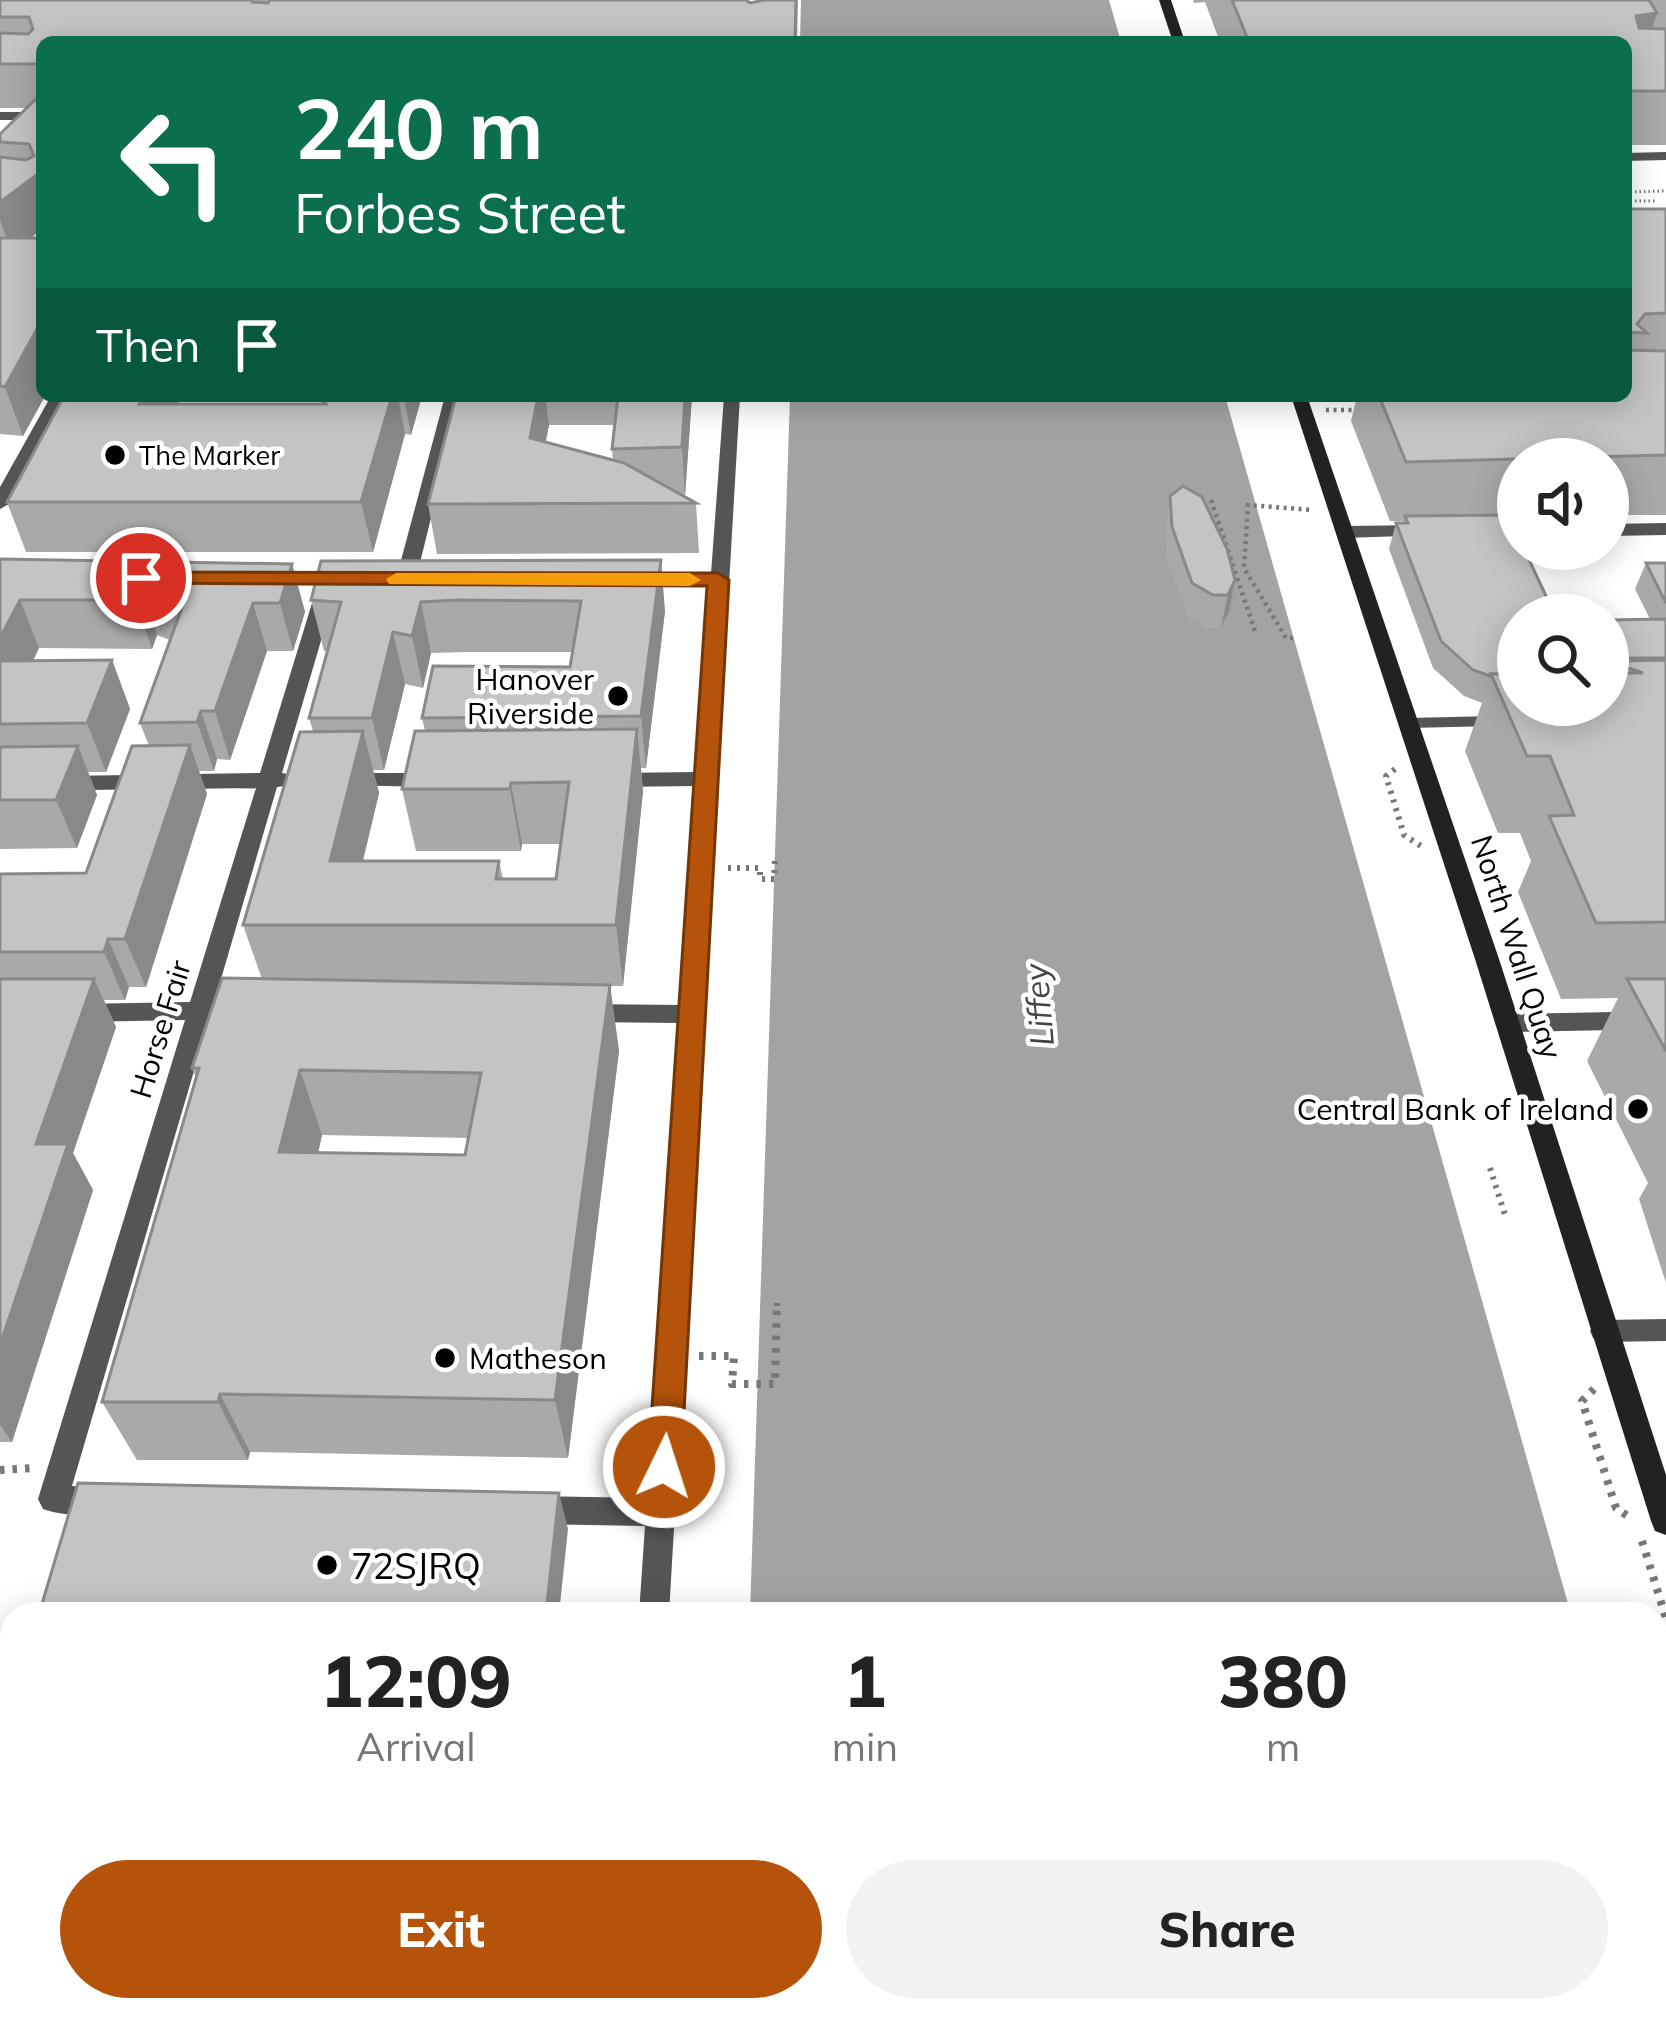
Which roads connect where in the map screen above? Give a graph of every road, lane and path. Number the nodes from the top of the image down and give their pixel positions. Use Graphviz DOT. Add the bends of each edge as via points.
graph roads {
  1 [pos="1165,0"];
  2 [pos="1177,36"];
  3 [pos="0,116"];
  4 [pos="36,116"];
  5 [pos="1632,157"];
  6 [pos="1663,158"];
  7 [pos="1635,178"];
  8 [pos="1666,191"];
  9 [pos="1632,192"];
  10 [pos="1645,192"];
  11 [pos="1655,201"];
  12 [pos="1632,202"];
  13 [pos="56,402"];
  14 [pos="451,402"];
  15 [pos="732,402"];
  16 [pos="1302,403"];
  17 [pos="1360,410"];
  18 [pos="1211,500"];
  19 [pos="0,504"];
  20 [pos="1312,510"];
  21 [pos="1629,530"];
  22 [pos="1666,530"];
  23 [pos="1448,531"];
  24 [pos="1345,532"];
  25 [pos="1234,568"];
  26 [pos="1244,568"];
  27 [pos="235,579"];
  28 [pos="328,579"];
  29 [pos="608,580"];
  30 [pos="718,580"];
  31 [pos="1221,582"];
  32 [pos="1255,631"];
  33 [pos="1293,638"];
  34 [pos="1497,721"];
  35 [pos="1409,723"];
  36 [pos="592,779"];
  37 [pos="707,779"];
  38 [pos="270,780"];
  39 [pos="454,780"];
  40 [pos="0,784"];
  41 [pos="775,859"];
  42 [pos="728,868"];
  43 [pos="248,1011"];
  44 [pos="199,1012"];
  45 [pos="45,1013"];
  46 [pos="554,1013"];
  47 [pos="694,1014"];
  48 [pos="1666,1020"];
  49 [pos="1507,1023"];
  50 [pos="1490,1168"];
  51 [pos="1506,1218"];
  52 [pos="777,1298"];
  53 [pos="1666,1330"];
  54 [pos="1602,1331"];
  55 [pos="700,1356"];
  56 [pos="136,1501"];
  57 [pos="494,1509"];
  58 [pos="661,1512"];
  59 [pos="1666,1521"];
  60 [pos="655,1602"];
  1 -- 2 [label="main road"];
  3 -- 4 [label="street"];
  5 -- 6 [label="street"];
  7 -- 10 [label="path"];
  8 -- 10 [label="path"];
  9 -- 10 [label="path"];
  11 -- 12 [label="path"];
  13 -- 19 [label="street"];
  14 -- 28 [label="street" via="396,579"];
  15 -- 30 [label="street"];
  16 -- 17 [label="path"];
  16 -- 24 [label="main road, North Wall Quay"];
  18 -- 25 [label="path"];
  20 -- 26 [label="path" via="1248,505"];
  21 -- 22 [label="street"];
  23 -- 24 [label="street"];
  24 -- 35 [label="main road, North Wall Quay"];
  25 -- 26 [label="path"];
  25 -- 31 [label="path"];
  25 -- 32 [label="path"];
  26 -- 33 [label="path"];
  27 -- 28 [label="street"];
  28 -- 38 [label="street, Horse Fair"];
  29 -- 30 [label="street"];
  30 -- 37 [label="street"];
  34 -- 35 [label="lane"];
  35 -- 49 [label="main road, North Wall Quay"];
  36 -- 37 [label="street"];
  37 -- 47 [label="street"];
  38 -- 39 [label="street"];
  38 -- 40 [label="street" via="122,792"];
  38 -- 44 [label="street, Horse Fair"];
  41 -- 42 [label="path" via="774,879 760,879 760,868"];
  43 -- 44 [label="street"];
  44 -- 45 [label="street"];
  44 -- 56 [label="street, Horse Fair" via="53,1498 85,1511"];
  46 -- 47 [label="street"];
  47 -- 58 [label="street"];
  48 -- 49 [label="street"];
  49 -- 54 [label="main road, North Wall Quay"];
  50 -- 51 [label="path"];
  52 -- 55 [label="path" via="775,1384 732,1384 734,1356"];
  53 -- 54 [label="street"];
  54 -- 59 [label="main road, North Wall Quay"];
  57 -- 58 [label="street"];
  58 -- 60 [label="street"];
}
